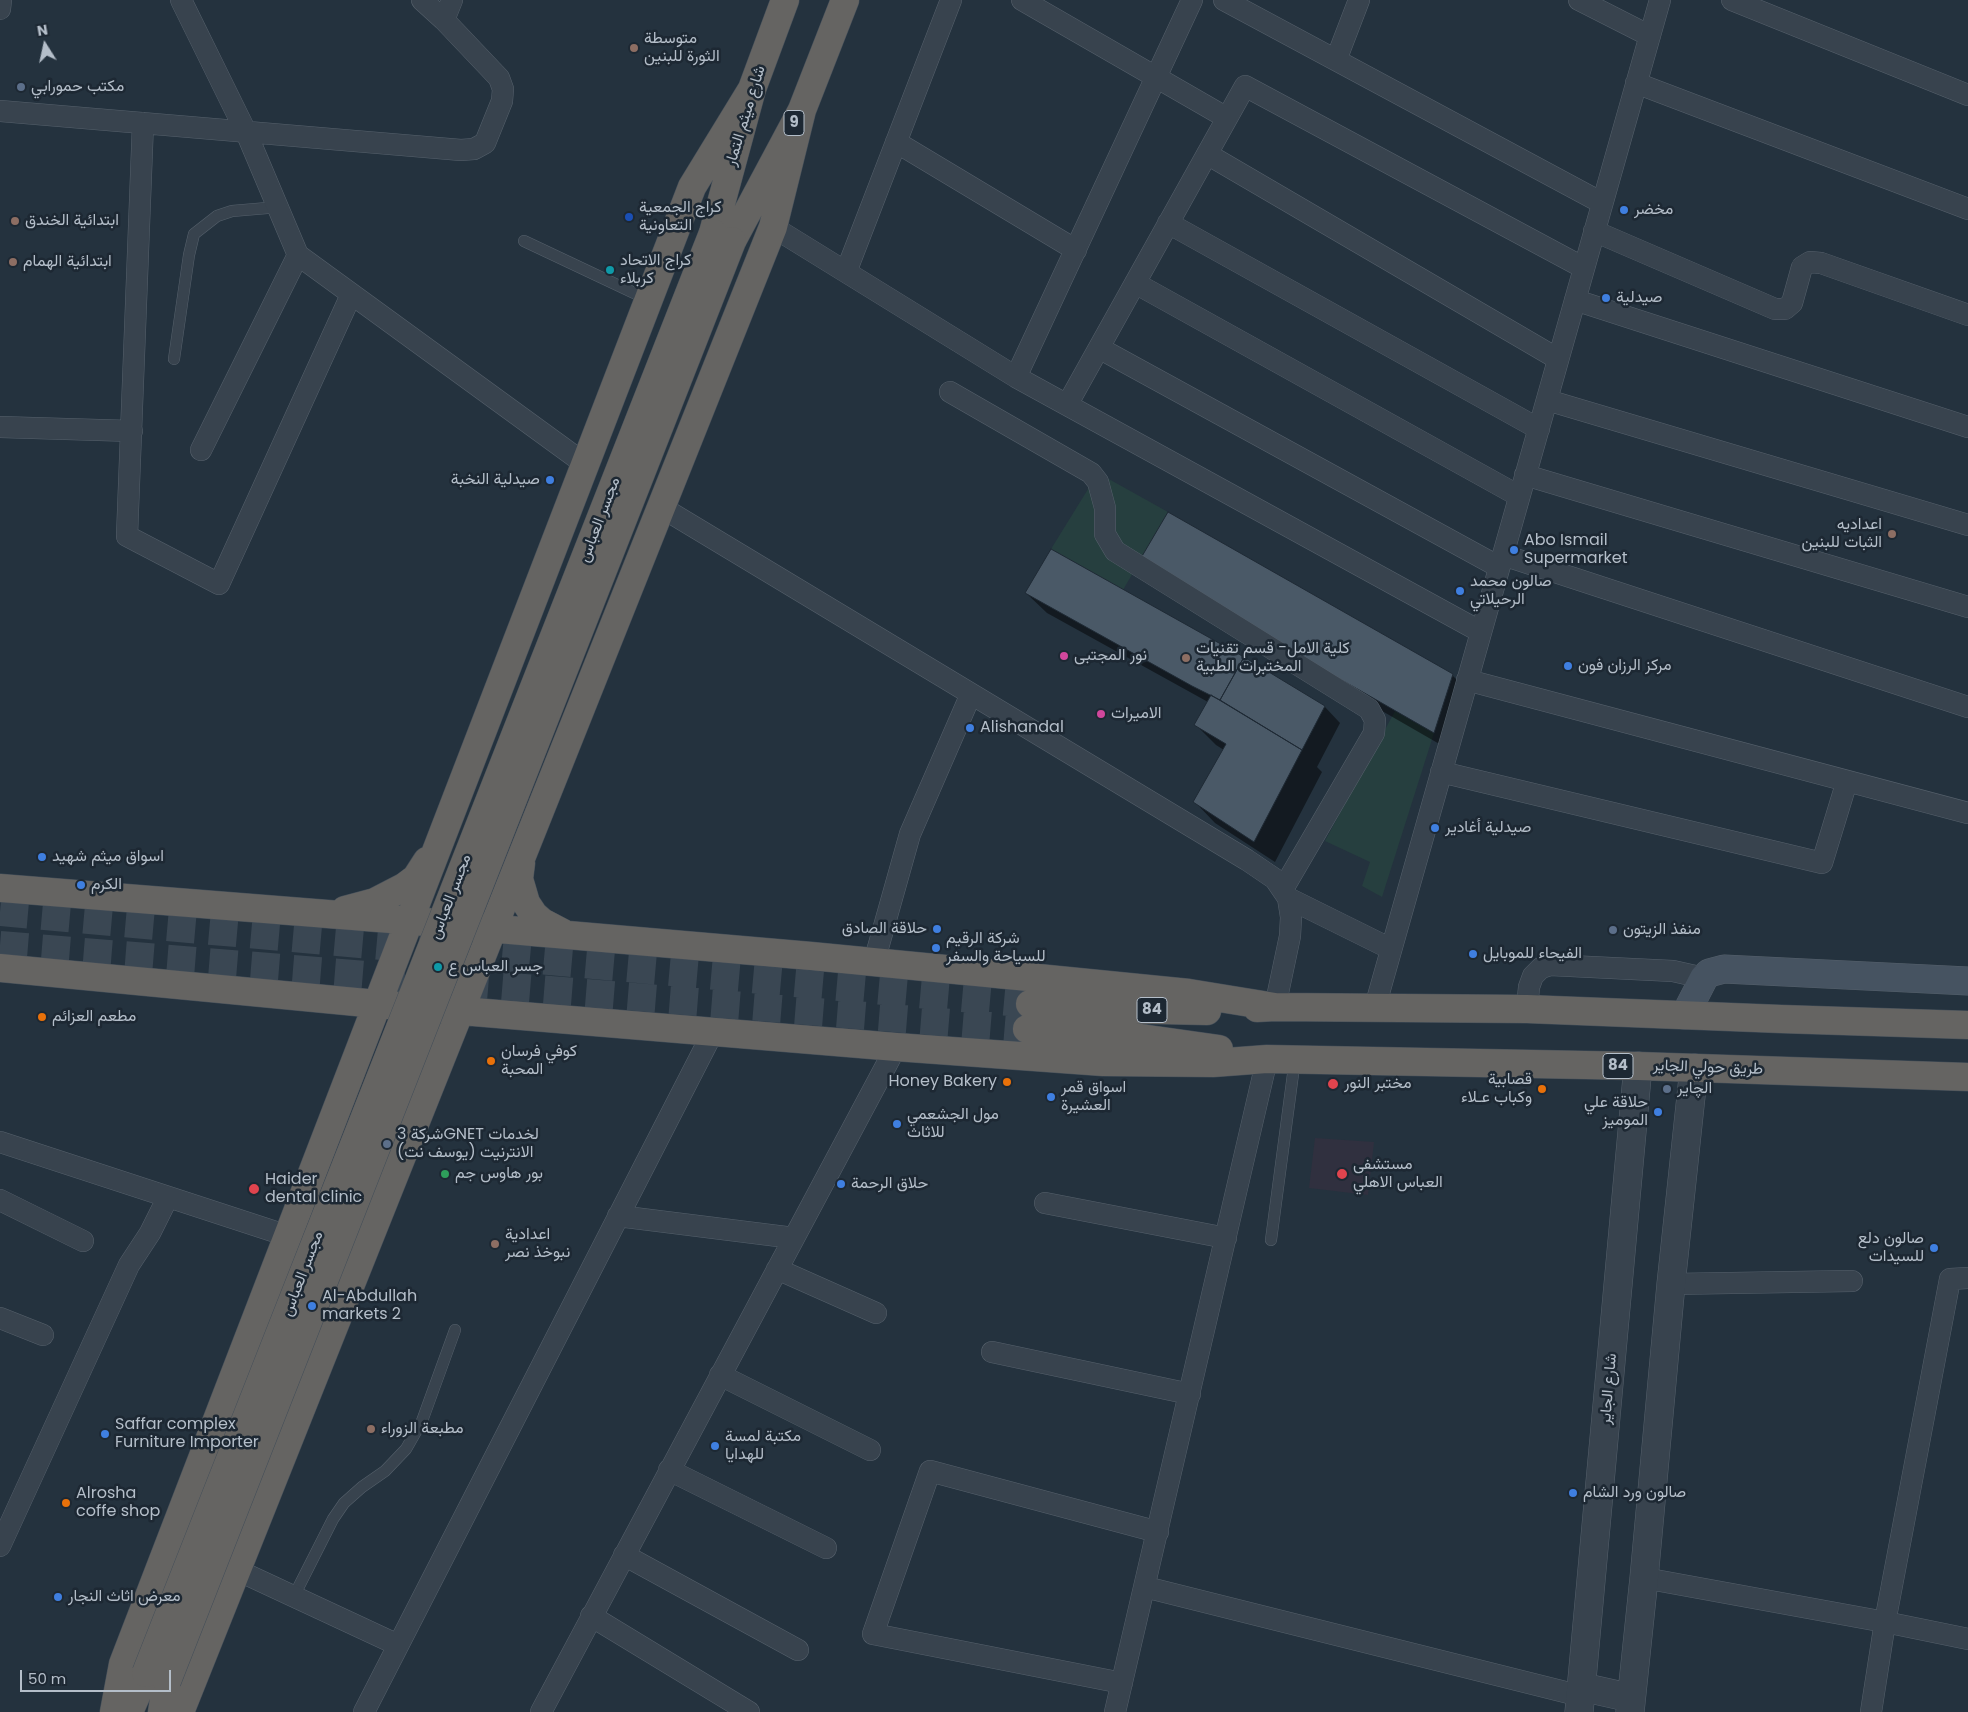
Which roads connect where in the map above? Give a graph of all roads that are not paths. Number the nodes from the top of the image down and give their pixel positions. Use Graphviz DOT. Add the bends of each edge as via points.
graph roads {
  1 [pos="0,0"];
  2 [pos="181,0"];
  3 [pos="422,0"];
  4 [pos="452,0"];
  5 [pos="785,0"];
  6 [pos="845,0"];
  7 [pos="951,0"];
  8 [pos="1022,0"];
  9 [pos="1192,0"];
  10 [pos="1224,0"];
  11 [pos="1359,0"];
  12 [pos="1579,0"];
  13 [pos="1660,0"];
  14 [pos="1732,0"];
  15 [pos="0,10"];
  16 [pos="444,20"];
  17 [pos="1650,36"];
  18 [pos="1336,60"];
  19 [pos="1156,77"];
  20 [pos="1636,83"];
  21 [pos="752,89"];
  22 [pos="1968,95"];
  23 [pos="802,110"];
  24 [pos="0,111"];
  25 [pos="1227,118"];
  26 [pos="143,123"];
  27 [pos="246,132"];
  28 [pos="896,142"];
  29 [pos="1207,154"];
  30 [pos="1602,203"];
  31 [pos="279,208"];
  32 [pos="1968,209"];
  33 [pos="1168,223"];
  34 [pos="773,227"];
  35 [pos="1594,231"];
  36 [pos="722,237"];
  37 [pos="524,241"];
  38 [pos="1076,250"];
  39 [pos="298,255"];
  40 [pos="1584,268"];
  41 [pos="846,272"];
  42 [pos="1135,282"];
  43 [pos="351,295"];
  44 [pos="648,300"];
  45 [pos="1575,300"];
  46 [pos="1968,315"];
  47 [pos="1099,348"];
  48 [pos="1558,358"];
  49 [pos="174,359"];
  50 [pos="1016,377"];
  51 [pos="950,392"];
  52 [pos="1547,400"];
  53 [pos="1067,405"];
  54 [pos="0,427"];
  55 [pos="1968,427"];
  56 [pos="1538,429"];
  57 [pos="132,431"];
  58 [pos="201,450"];
  59 [pos="585,464"];
  60 [pos="1525,476"];
  61 [pos="1519,496"];
  62 [pos="661,507"];
  63 [pos="1968,525"];
  64 [pos="1501,561"];
  65 [pos="1968,607"];
  66 [pos="1481,632"];
  67 [pos="1467,680"];
  68 [pos="971,694"];
  69 [pos="1968,707"];
  70 [pos="1441,772"];
  71 [pos="1847,781"];
  72 [pos="1968,814"];
  73 [pos="439,843"];
  74 [pos="521,857"];
  75 [pos="0,888"];
  76 [pos="1285,893"];
  77 [pos="322,914"];
  78 [pos="410,921"];
  79 [pos="493,928"];
  80 [pos="564,934"];
  81 [pos="1391,949"];
  82 [pos="874,962"];
  83 [pos="0,968"];
  84 [pos="1704,978"];
  85 [pos="1968,981"];
  86 [pos="315,998"];
  87 [pos="377,1004"];
  88 [pos="1275,1007"];
  89 [pos="1375,1007"];
  90 [pos="1527,1009"];
  91 [pos="460,1011"];
  92 [pos="1685,1015"];
  93 [pos="527,1016"];
  94 [pos="1968,1025"];
  95 [pos="713,1032"];
  96 [pos="896,1047"];
  97 [pos="360,1048"];
  98 [pos="1267,1058"];
  99 [pos="1295,1059"];
  100 [pos="1638,1066"];
  101 [pos="437,1068"];
  102 [pos="1694,1068"];
  103 [pos="1968,1077"];
  104 [pos="0,1142"];
  105 [pos="168,1196"];
  106 [pos="0,1200"];
  107 [pos="1046,1203"];
  108 [pos="618,1216"];
  109 [pos="288,1236"];
  110 [pos="794,1238"];
  111 [pos="1226,1238"];
  112 [pos="1271,1240"];
  113 [pos="83,1241"];
  114 [pos="777,1269"];
  115 [pos="1968,1278"];
  116 [pos="1852,1281"];
  117 [pos="1671,1284"];
  118 [pos="876,1313"];
  119 [pos="0,1318"];
  120 [pos="454,1330"];
  121 [pos="42,1335"];
  122 [pos="992,1352"];
  123 [pos="720,1375"];
  124 [pos="1190,1394"];
  125 [pos="870,1450"];
  126 [pos="669,1470"];
  127 [pos="1158,1532"];
  128 [pos="0,1546"];
  129 [pos="826,1548"];
  130 [pos="624,1555"];
  131 [pos="237,1570"];
  132 [pos="1644,1578"];
  133 [pos="1145,1587"];
  134 [pos="294,1596"];
  135 [pos="591,1616"];
  136 [pos="1885,1622"];
  137 [pos="1968,1639"];
  138 [pos="398,1645"];
  139 [pos="798,1650"];
  140 [pos="156,1677"];
  141 [pos="1122,1683"];
  142 [pos="1580,1698"];
  143 [pos="1631,1705"];
  144 [pos="547,1710"];
  145 [pos="114,1712"];
  146 [pos="129,1712"];
  147 [pos="162,1712"];
  148 [pos="180,1712"];
  149 [pos="364,1712"];
  150 [pos="749,1712"];
  151 [pos="1115,1712"];
  152 [pos="1871,1712"];
  1 -- 15 [label="street"];
  2 -- 27 [label="street"];
  3 -- 16 [label="street"];
  4 -- 16 [label="street"];
  5 -- 21 [label="highway, شارع ميثم التمار / 9"];
  6 -- 23 [label="highway, 9"];
  7 -- 28 [label="street"];
  8 -- 19 [label="street"];
  9 -- 19 [label="street"];
  10 -- 18 [label="street"];
  11 -- 18 [label="street"];
  12 -- 17 [label="street"];
  13 -- 17 [label="street"];
  14 -- 22 [label="street"];
  16 -- 27 [label="street" via="499,78 503,89 502,101 485,144 461,150"];
  17 -- 20 [label="street"];
  18 -- 30 [label="street"];
  19 -- 25 [label="street"];
  19 -- 38 [label="street"];
  20 -- 30 [label="street"];
  20 -- 32 [label="street"];
  21 -- 36 [label="highway, شارع ميثم التمار / 9"];
  21 -- 44 [label="highway" via="692,187"];
  23 -- 34 [label="highway"];
  23 -- 36 [label="highway, 9"];
  24 -- 26 [label="street"];
  25 -- 29 [label="street"];
  25 -- 40 [label="street" via="1245,86"];
  26 -- 27 [label="street"];
  26 -- 57 [label="street"];
  27 -- 31 [label="street"];
  28 -- 38 [label="street"];
  28 -- 41 [label="street"];
  29 -- 33 [label="street"];
  29 -- 48 [label="street"];
  30 -- 35 [label="street"];
  31 -- 39 [label="street"];
  31 -- 49 [label="lane" via="232,211 218,216 194,234"];
  33 -- 42 [label="street"];
  33 -- 56 [label="street"];
  34 -- 41 [label="street"];
  34 -- 62 [label="highway"];
  35 -- 40 [label="street"];
  35 -- 46 [label="street" via="1775,309 1786,309 1792,303 1802,267 1810,262 1821,262"];
  36 -- 140 [label="highway, مجسر العباس / 9, bridge"];
  37 -- 44 [label="lane"];
  38 -- 50 [label="street"];
  39 -- 43 [label="street"];
  39 -- 58 [label="street"];
  40 -- 45 [label="street"];
  41 -- 50 [label="street"];
  42 -- 47 [label="street"];
  42 -- 61 [label="street"];
  43 -- 57 [label="street" via="219,584 127,536"];
  43 -- 59 [label="street"];
  44 -- 59 [label="highway"];
  45 -- 48 [label="street"];
  45 -- 55 [label="street"];
  47 -- 53 [label="street"];
  47 -- 64 [label="street"];
  48 -- 52 [label="street"];
  50 -- 53 [label="street"];
  51 -- 76 [label="street" via="1091,473 1098,482 1105,508 1105,534 1115,551 1369,708 1375,720 1374,733"];
  52 -- 56 [label="street"];
  52 -- 63 [label="street"];
  53 -- 66 [label="street"];
  54 -- 57 [label="street"];
  56 -- 60 [label="street"];
  59 -- 73 [label="highway"];
  60 -- 61 [label="street"];
  60 -- 65 [label="street"];
  61 -- 64 [label="street"];
  62 -- 68 [label="street"];
  62 -- 74 [label="highway"];
  64 -- 66 [label="street"];
  64 -- 69 [label="street"];
  66 -- 67 [label="street"];
  67 -- 70 [label="street"];
  67 -- 71 [label="street"];
  68 -- 76 [label="street" via="1247,860 1275,879"];
  68 -- 82 [label="street" via="910,834"];
  70 -- 71 [label="street" via="1822,863"];
  70 -- 81 [label="street"];
  71 -- 72 [label="street"];
  73 -- 77 [label="highway" via="416,878 404,887 366,904"];
  73 -- 78 [label="highway"];
  74 -- 79 [label="highway"];
  74 -- 80 [label="highway" via="519,879 526,902 542,922"];
  75 -- 77 [label="highway"];
  76 -- 81 [label="street"];
  76 -- 88 [label="street" via="1291,927"];
  77 -- 78 [label="highway"];
  78 -- 79 [label="highway"];
  78 -- 87 [label="highway"];
  79 -- 80 [label="highway"];
  79 -- 91 [label="highway"];
  80 -- 82 [label="highway"];
  81 -- 89 [label="street"];
  82 -- 88 [label="highway" via="1189,993"];
  83 -- 86 [label="highway"];
  84 -- 85 [label="main road" via="1724,969"];
  84 -- 90 [label="street" via="1673,971 1550,965 1533,976"];
  84 -- 92 [label="main road"];
  86 -- 87 [label="highway"];
  86 -- 97 [label="highway" via="351,1018 360,1036"];
  87 -- 91 [label="highway"];
  87 -- 97 [label="highway"];
  88 -- 89 [label="highway, 84"];
  88 -- 98 [label="highway, 84" via="1237,1010 1114,1009 1029,1016"];
  89 -- 90 [label="highway, 84"];
  90 -- 92 [label="highway, 84"];
  91 -- 93 [label="highway"];
  91 -- 101 [label="highway"];
  92 -- 94 [label="highway, 84"];
  93 -- 95 [label="highway"];
  93 -- 101 [label="highway" via="502,1020 468,1032"];
  95 -- 96 [label="highway"];
  95 -- 108 [label="street"];
  96 -- 98 [label="highway" via="1103,1062 1213,1063"];
  96 -- 110 [label="street"];
  97 -- 109 [label="highway"];
  98 -- 99 [label="highway, طريق حولي الجاير / 84"];
  98 -- 111 [label="street"];
  99 -- 100 [label="highway, طريق حولي الجاير / 84"];
  99 -- 112 [label="lane"];
  100 -- 102 [label="highway, طريق حولي الجاير / 84"];
  100 -- 142 [label="street, شارع الجاير"];
  101 -- 131 [label="highway"];
  102 -- 103 [label="highway, طريق حولي الجاير / 84"];
  102 -- 117 [label="street"];
  104 -- 105 [label="street"];
  105 -- 109 [label="street"];
  105 -- 128 [label="street" via="150,1233 129,1265"];
  106 -- 113 [label="street"];
  107 -- 111 [label="street"];
  108 -- 110 [label="street"];
  108 -- 138 [label="street"];
  109 -- 145 [label="highway" via="123,1664"];
  110 -- 114 [label="street"];
  111 -- 124 [label="street"];
  114 -- 118 [label="street"];
  114 -- 123 [label="street"];
  115 -- 136 [label="street" via="1950,1279"];
  116 -- 117 [label="street"];
  117 -- 132 [label="street"];
  119 -- 121 [label="street"];
  120 -- 134 [label="lane" via="422,1421 406,1449 385,1471 344,1503"];
  122 -- 124 [label="street"];
  123 -- 125 [label="street"];
  123 -- 126 [label="street"];
  124 -- 127 [label="street"];
  126 -- 129 [label="street"];
  126 -- 130 [label="street"];
  127 -- 133 [label="street"];
  127 -- 141 [label="street" via="930,1471 873,1634"];
  130 -- 135 [label="street"];
  130 -- 139 [label="street"];
  131 -- 134 [label="street"];
  131 -- 148 [label="highway"];
  132 -- 136 [label="street"];
  132 -- 143 [label="street"];
  133 -- 141 [label="street"];
  133 -- 142 [label="street"];
  134 -- 138 [label="street"];
  135 -- 144 [label="street"];
  135 -- 150 [label="street"];
  136 -- 137 [label="street"];
  136 -- 152 [label="street"];
  138 -- 149 [label="street"];
  140 -- 146 [label="highway, 9"];
  140 -- 147 [label="highway, 9"];
  141 -- 151 [label="street"];
  142 -- 143 [label="street"];
}
